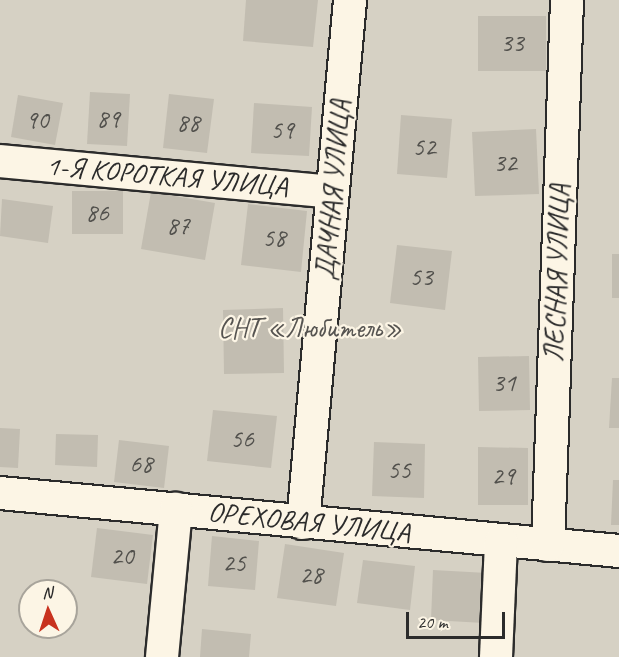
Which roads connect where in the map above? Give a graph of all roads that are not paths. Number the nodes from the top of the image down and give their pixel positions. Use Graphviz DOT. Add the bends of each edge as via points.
graph roads {
  1 [pos="350,0"];
  2 [pos="567,0"];
  3 [pos="0,161"];
  4 [pos="333,192"];
  5 [pos="0,493"];
  6 [pos="176,509"];
  7 [pos="303,523"];
  8 [pos="501,541"];
  9 [pos="548,545"];
  10 [pos="619,550"];
  11 [pos="162,657"];
  12 [pos="496,657"];
  1 -- 4 [label="street, ДАЧНАЯ УЛИЦА"];
  2 -- 9 [label="street, ЛЕСНАЯ УЛИЦА"];
  3 -- 4 [label="street, 1-Я КОРОТКАЯ УЛИЦА"];
  4 -- 7 [label="street, ДАЧНАЯ УЛИЦА"];
  5 -- 6 [label="street, ОРЕХОВАЯ УЛИЦА"];
  6 -- 7 [label="street, ОРЕХОВАЯ УЛИЦА"];
  6 -- 11 [label="street"];
  7 -- 8 [label="street, ОРЕХОВАЯ УЛИЦА"];
  8 -- 9 [label="street, ОРЕХОВАЯ УЛИЦА"];
  8 -- 12 [label="street"];
  9 -- 10 [label="street, ОРЕХОВАЯ УЛИЦА"];
}
